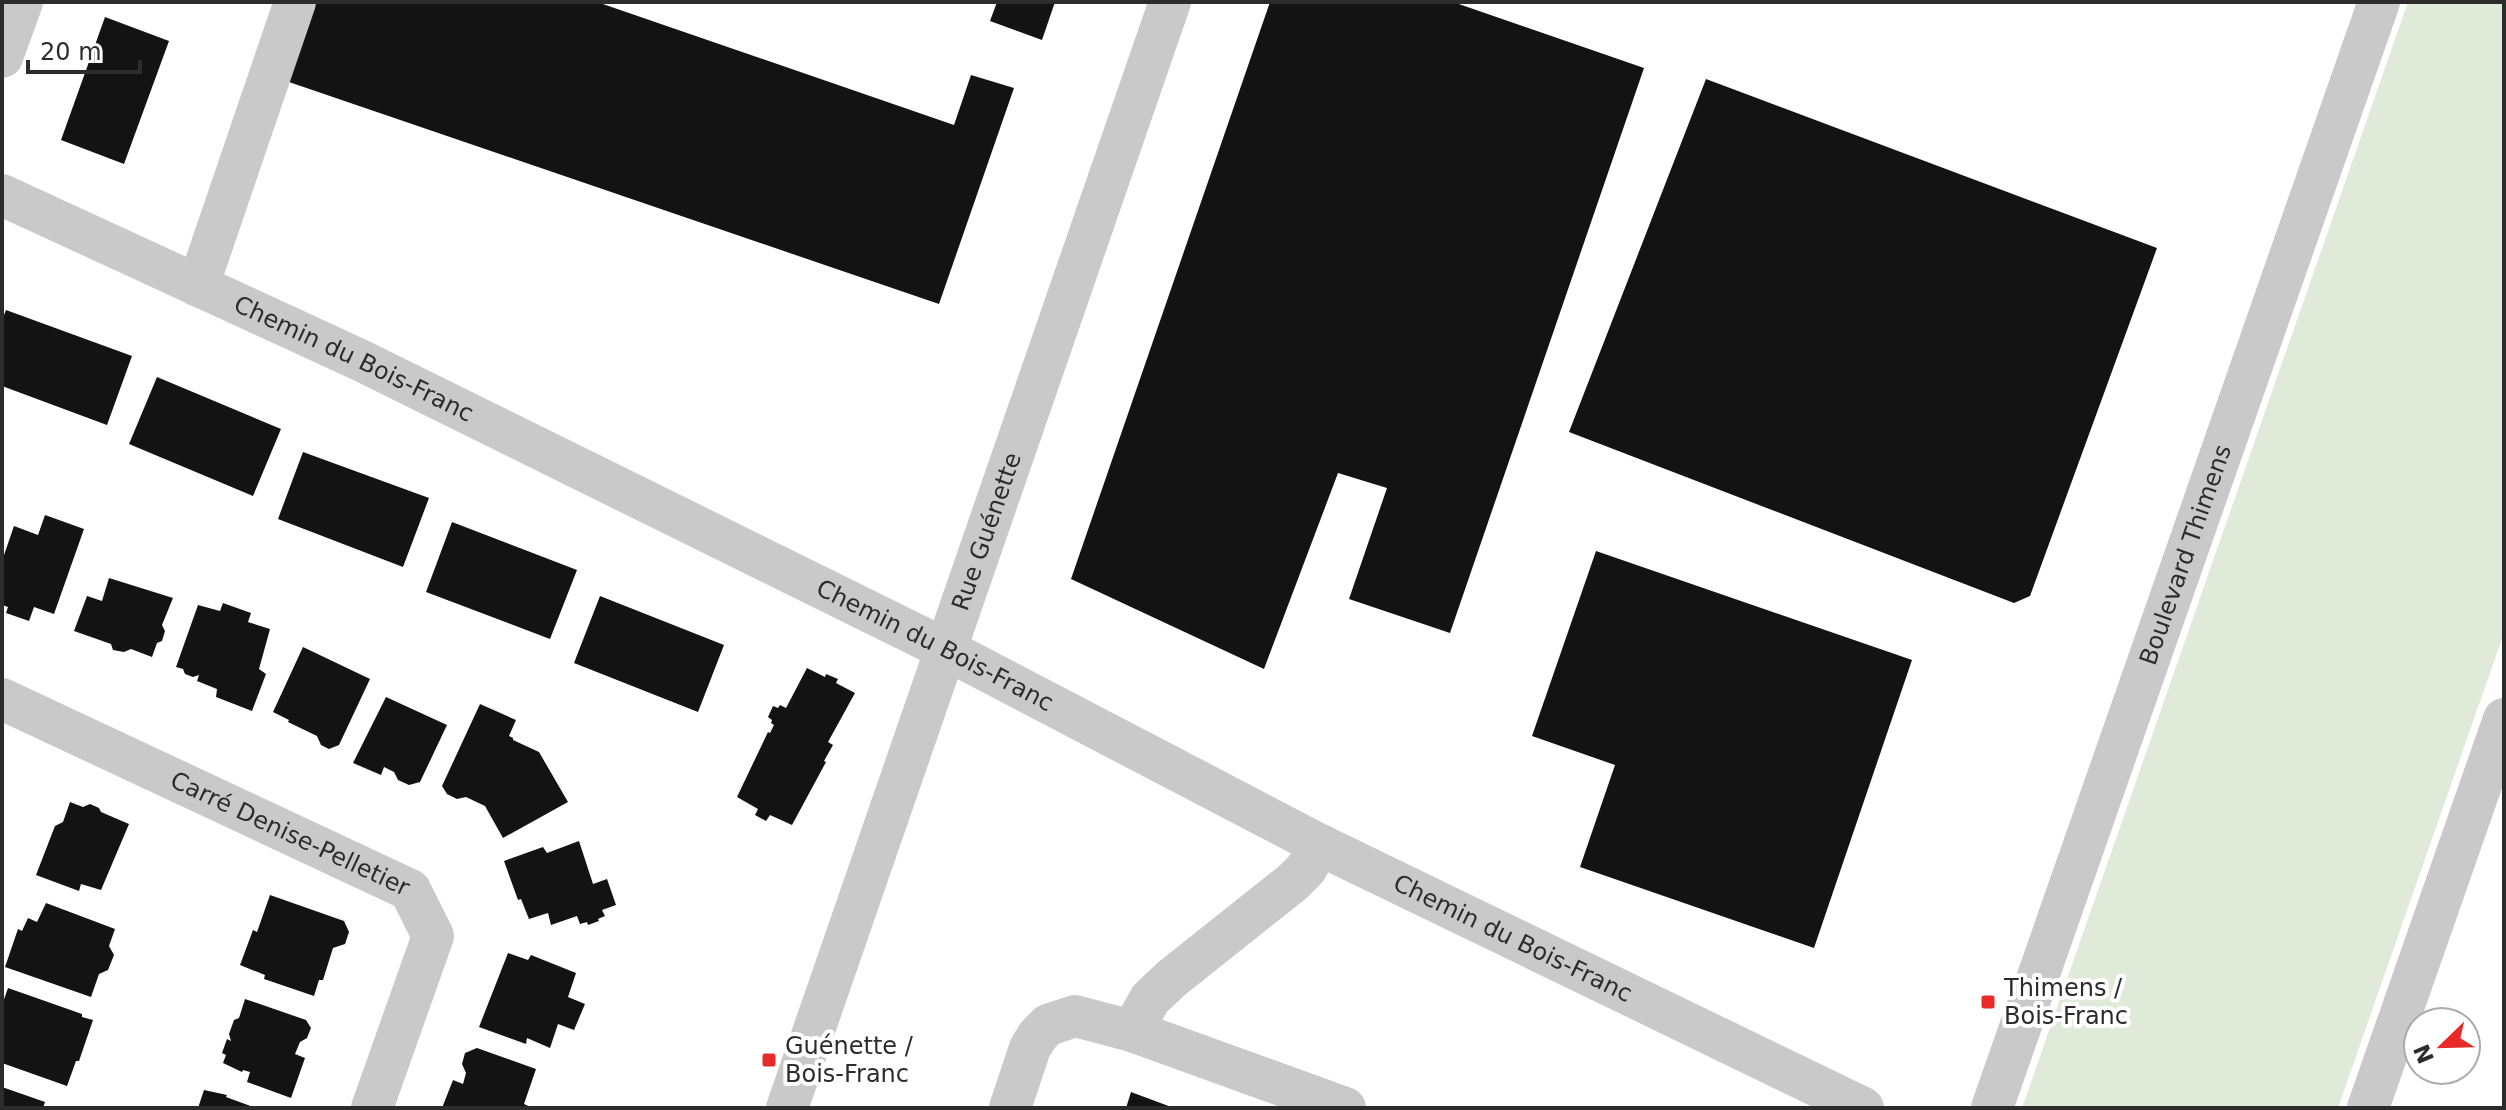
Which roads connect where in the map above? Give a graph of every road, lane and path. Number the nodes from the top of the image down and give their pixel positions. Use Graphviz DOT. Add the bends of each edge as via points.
graph roads {
  1 [pos="22,2"];
  2 [pos="295,2"];
  3 [pos="1170,2"];
  4 [pos="2379,2"];
  5 [pos="2,57"];
  6 [pos="2,195"];
  7 [pos="198,286"];
  8 [pos="947,650"];
  9 [pos="3,702"];
  10 [pos="2500,741"];
  11 [pos="1320,845"];
  12 [pos="1132,1031"];
  13 [pos="372,1108"];
  14 [pos="787,1108"];
  15 [pos="1010,1108"];
  16 [pos="1345,1108"];
  17 [pos="1863,1108"];
  18 [pos="1992,1108"];
  19 [pos="2368,1108"];
  1 -- 5 [label="street"];
  2 -- 7 [label="street"];
  3 -- 8 [label="street, Rue Guénette"];
  4 -- 18 [label="street, Boulevard Thimens"];
  6 -- 7 [label="street, Chemin du Bois-Franc"];
  7 -- 8 [label="street, Chemin du Bois-Franc" via="362,361"];
  8 -- 11 [label="street, Chemin du Bois-Franc"];
  8 -- 14 [label="street, Rue Guénette"];
  9 -- 13 [label="street, Carré Denise-Pelletier" via="410,890 433,936"];
  10 -- 19 [label="street"];
  11 -- 12 [label="street" via="1293,882 1150,999"];
  11 -- 17 [label="street, Chemin du Bois-Franc"];
  12 -- 15 [label="street" via="1075,1016 1048,1025 1030,1048"];
  12 -- 16 [label="street"];
}
